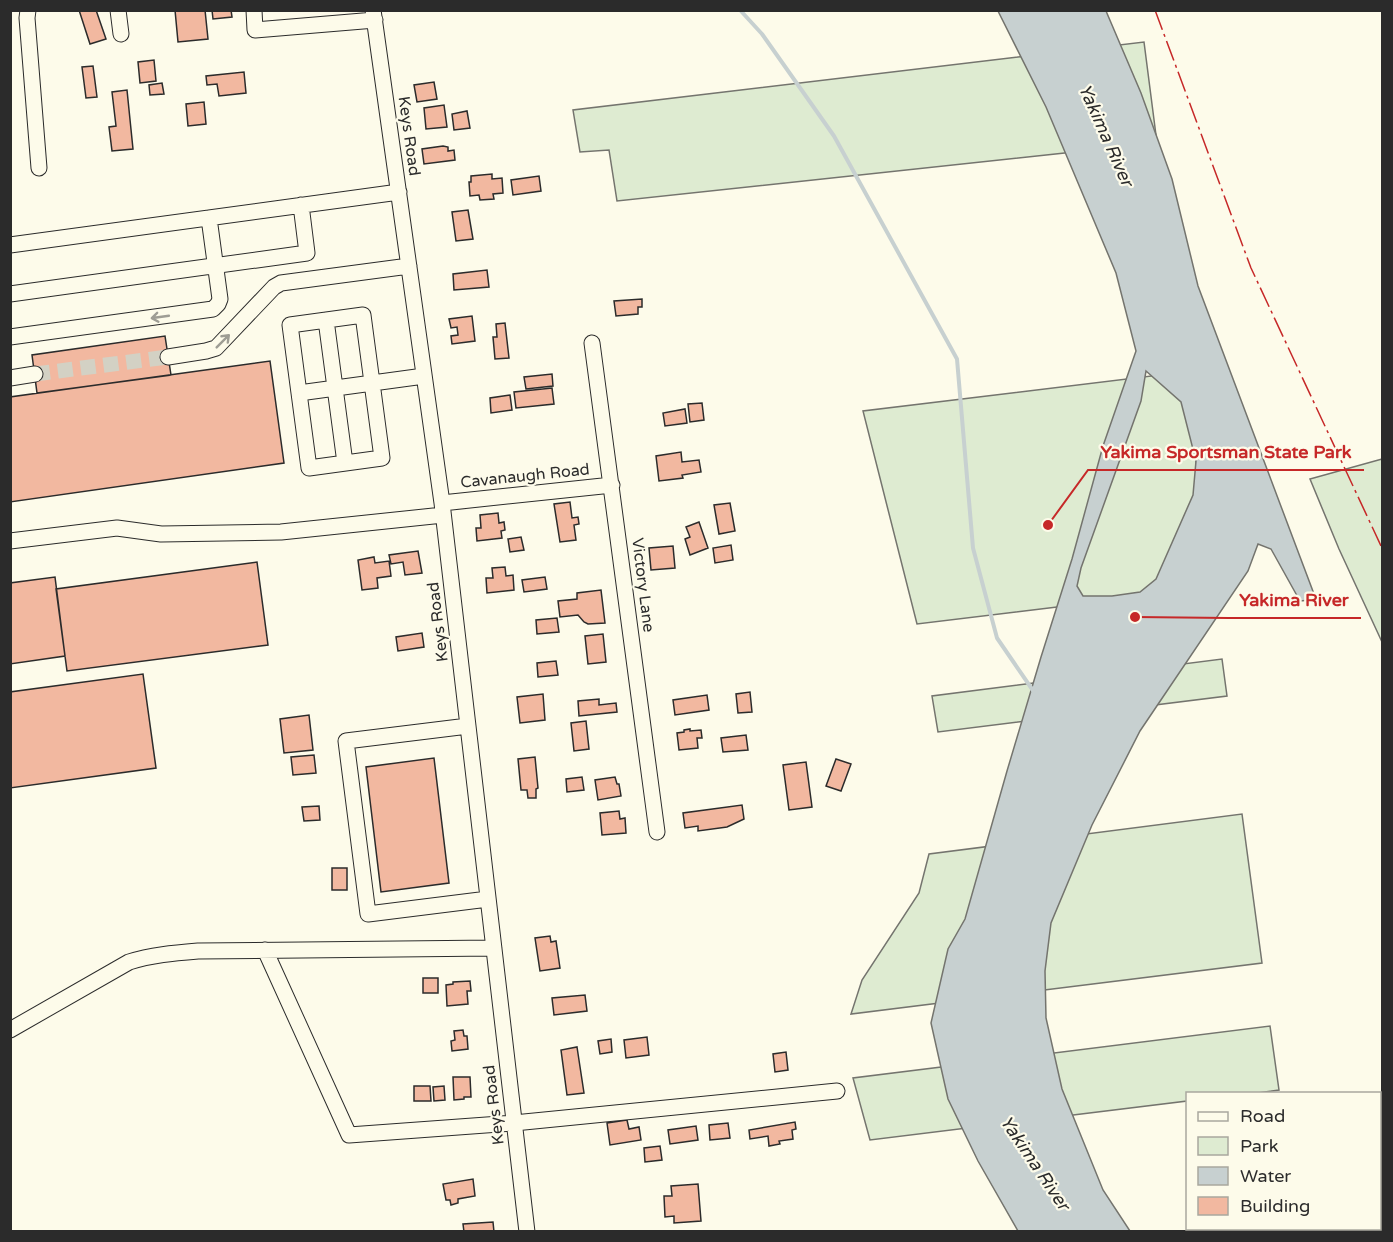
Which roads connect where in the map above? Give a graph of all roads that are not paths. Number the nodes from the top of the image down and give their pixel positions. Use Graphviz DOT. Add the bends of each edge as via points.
graph roads {
  1 [pos="28,10"];
  2 [pos="118,10"];
  3 [pos="254,10"];
  4 [pos="374,15"];
  5 [pos="322,17"];
  6 [pos="121,34"];
  7 [pos="39,168"];
  8 [pos="399,192"];
  9 [pos="301,205"];
  10 [pos="209,218"];
  11 [pos="10,245"];
  12 [pos="216,265"];
  13 [pos="409,266"];
  14 [pos="10,294"];
  15 [pos="326,320"];
  16 [pos="10,337"];
  17 [pos="592,343"];
  18 [pos="168,357"];
  19 [pos="35,374"];
  20 [pos="424,376"];
  21 [pos="10,378"];
  22 [pos="372,384"];
  23 [pos="336,388"];
  24 [pos="299,393"];
  25 [pos="345,463"];
  26 [pos="612,485"];
  27 [pos="443,509"];
  28 [pos="10,541"];
  29 [pos="468,726"];
  30 [pos="657,832"];
  31 [pos="488,899"];
  32 [pos="494,948"];
  33 [pos="265,950"];
  34 [pos="10,1030"];
  35 [pos="837,1091"];
  36 [pos="514,1122"];
  37 [pos="526,1232"];
  1 -- 7 [label="street"];
  2 -- 6 [label="street"];
  3 -- 5 [label="street" via="255,30"];
  4 -- 5 [label="street"];
  4 -- 8 [label="street, Keys Road"];
  8 -- 9 [label="street"];
  8 -- 13 [label="street, Keys Road"];
  9 -- 10 [label="street"];
  9 -- 12 [label="street" via="307,253"];
  10 -- 11 [label="street"];
  10 -- 12 [label="street"];
  12 -- 14 [label="street"];
  12 -- 16 [label="street, one-way" via="220,299 213,309"];
  18 -- 13 [label="street, one-way" via="216,348 281,283"];
  13 -- 20 [label="street, Keys Road"];
  15 -- 22 [label="street" via="363,315"];
  15 -- 23 [label="street"];
  15 -- 24 [label="street" via="290,325"];
  17 -- 26 [label="street, Victory Lane"];
  19 -- 21 [label="street"];
  20 -- 22 [label="street"];
  20 -- 27 [label="street, Keys Road"];
  22 -- 23 [label="street"];
  22 -- 25 [label="street" via="382,458"];
  23 -- 24 [label="street"];
  23 -- 25 [label="street"];
  24 -- 25 [label="street" via="309,468"];
  26 -- 27 [label="street, Cavanaugh Road"];
  26 -- 30 [label="street, Victory Lane"];
  27 -- 28 [label="street, Cavanaugh Road" via="280,532 161,534 117,528"];
  27 -- 29 [label="street, Keys Road"];
  29 -- 31 [label="street, Keys Road"];
  29 -- 31 [label="street" via="346,741 368,914"];
  31 -- 32 [label="street, Keys Road"];
  32 -- 33 [label="street"];
  32 -- 36 [label="street, Keys Road"];
  33 -- 34 [label="street" via="144,957"];
  33 -- 36 [label="street" via="349,1135"];
  35 -- 36 [label="street"];
  36 -- 37 [label="street, Keys Road"];
}
